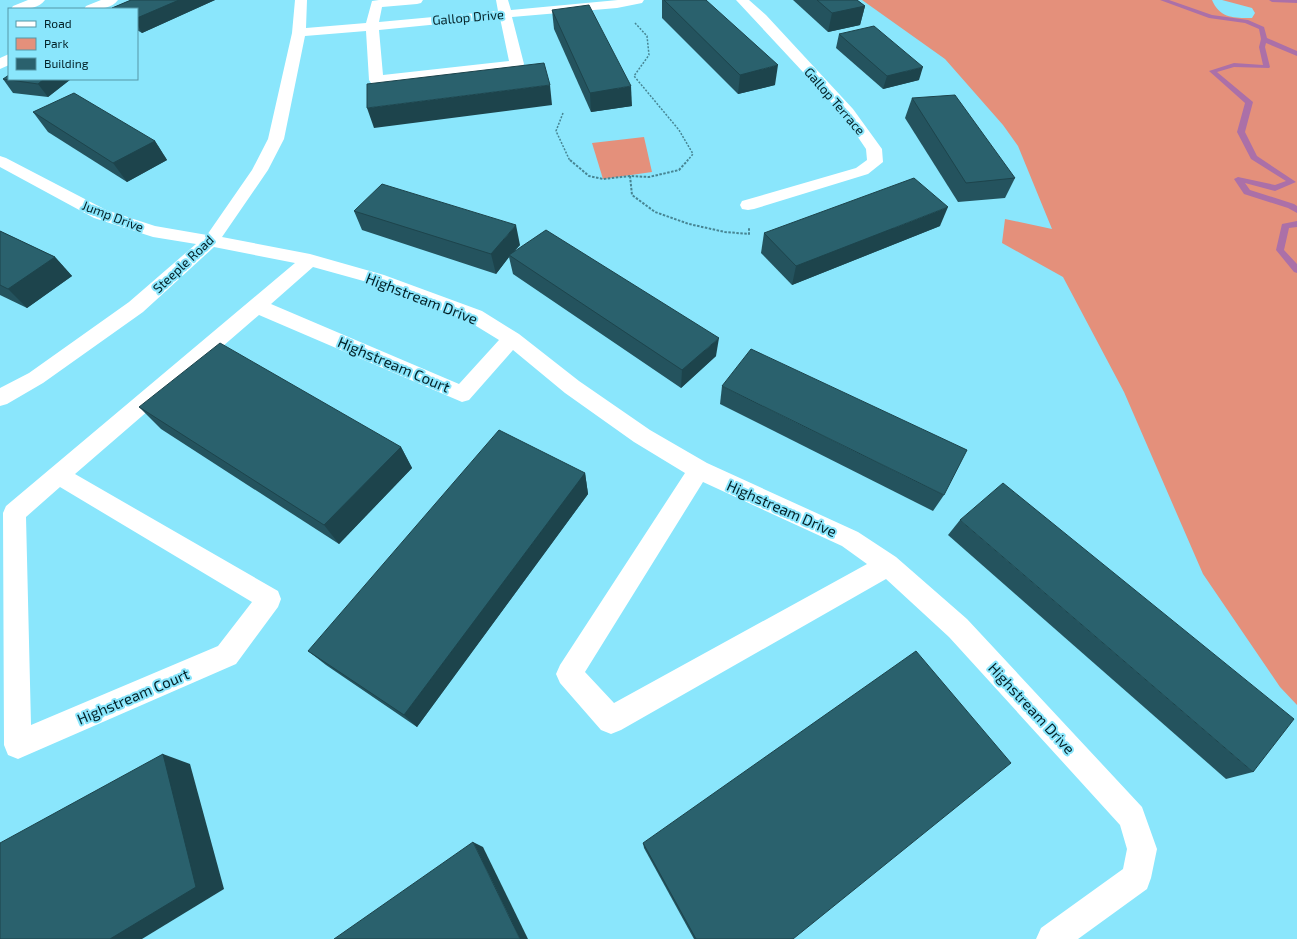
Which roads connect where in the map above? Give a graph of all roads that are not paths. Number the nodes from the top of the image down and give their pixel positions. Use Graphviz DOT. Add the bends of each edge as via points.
graph roads {
  1 [pos="39,0"];
  2 [pos="112,0"];
  3 [pos="301,0"];
  4 [pos="417,0"];
  5 [pos="502,0"];
  6 [pos="638,0"];
  7 [pos="742,0"];
  8 [pos="19,8"];
  9 [pos="92,8"];
  10 [pos="506,14"];
  11 [pos="372,26"];
  12 [pos="299,33"];
  13 [pos="8,59"];
  14 [pos="0,65"];
  15 [pos="0,161"];
  16 [pos="748,205"];
  17 [pos="211,240"];
  18 [pos="310,260"];
  19 [pos="257,306"];
  20 [pos="512,339"];
  21 [pos="0,398"];
  22 [pos="699,470"];
  23 [pos="58,475"];
  24 [pos="888,565"];
  25 [pos="1052,939"];
  1 -- 8 [label="street"];
  2 -- 9 [label="street"];
  3 -- 12 [label="street, Steeple Road"];
  4 -- 11 [label="street" via="376,4"];
  5 -- 10 [label="street"];
  6 -- 10 [label="street, Gallop Drive"];
  7 -- 16 [label="street, Gallop Terrace" via="848,112 874,149 875,162 862,171"];
  10 -- 11 [label="street, Gallop Drive"];
  10 -- 11 [label="street" via="517,64 376,80"];
  11 -- 12 [label="street, Gallop Drive"];
  12 -- 17 [label="street, Steeple Road" via="276,139 260,170"];
  13 -- 14 [label="street"];
  15 -- 17 [label="street, Jump Drive" via="100,214 153,231"];
  17 -- 18 [label="street, Highstream Drive"];
  17 -- 21 [label="street, Steeple Road" via="136,307 36,378"];
  18 -- 19 [label="street, Highstream Court"];
  18 -- 20 [label="street, Highstream Drive" via="384,281 446,304 475,316"];
  19 -- 20 [label="street, Highstream Court" via="462,394"];
  19 -- 23 [label="street, Highstream Court"];
  20 -- 22 [label="street, Highstream Drive" via="572,387 642,436"];
  22 -- 24 [label="street, Highstream Drive" via="850,539"];
  22 -- 24 [label="street" via="569,674 611,720"];
  23 -- 23 [label="street, Highstream Court" via="14,514 18,745 227,655 269,599"];
  24 -- 25 [label="street, Highstream Drive" via="958,628 1132,817 1142,849 1136,878"];
}
